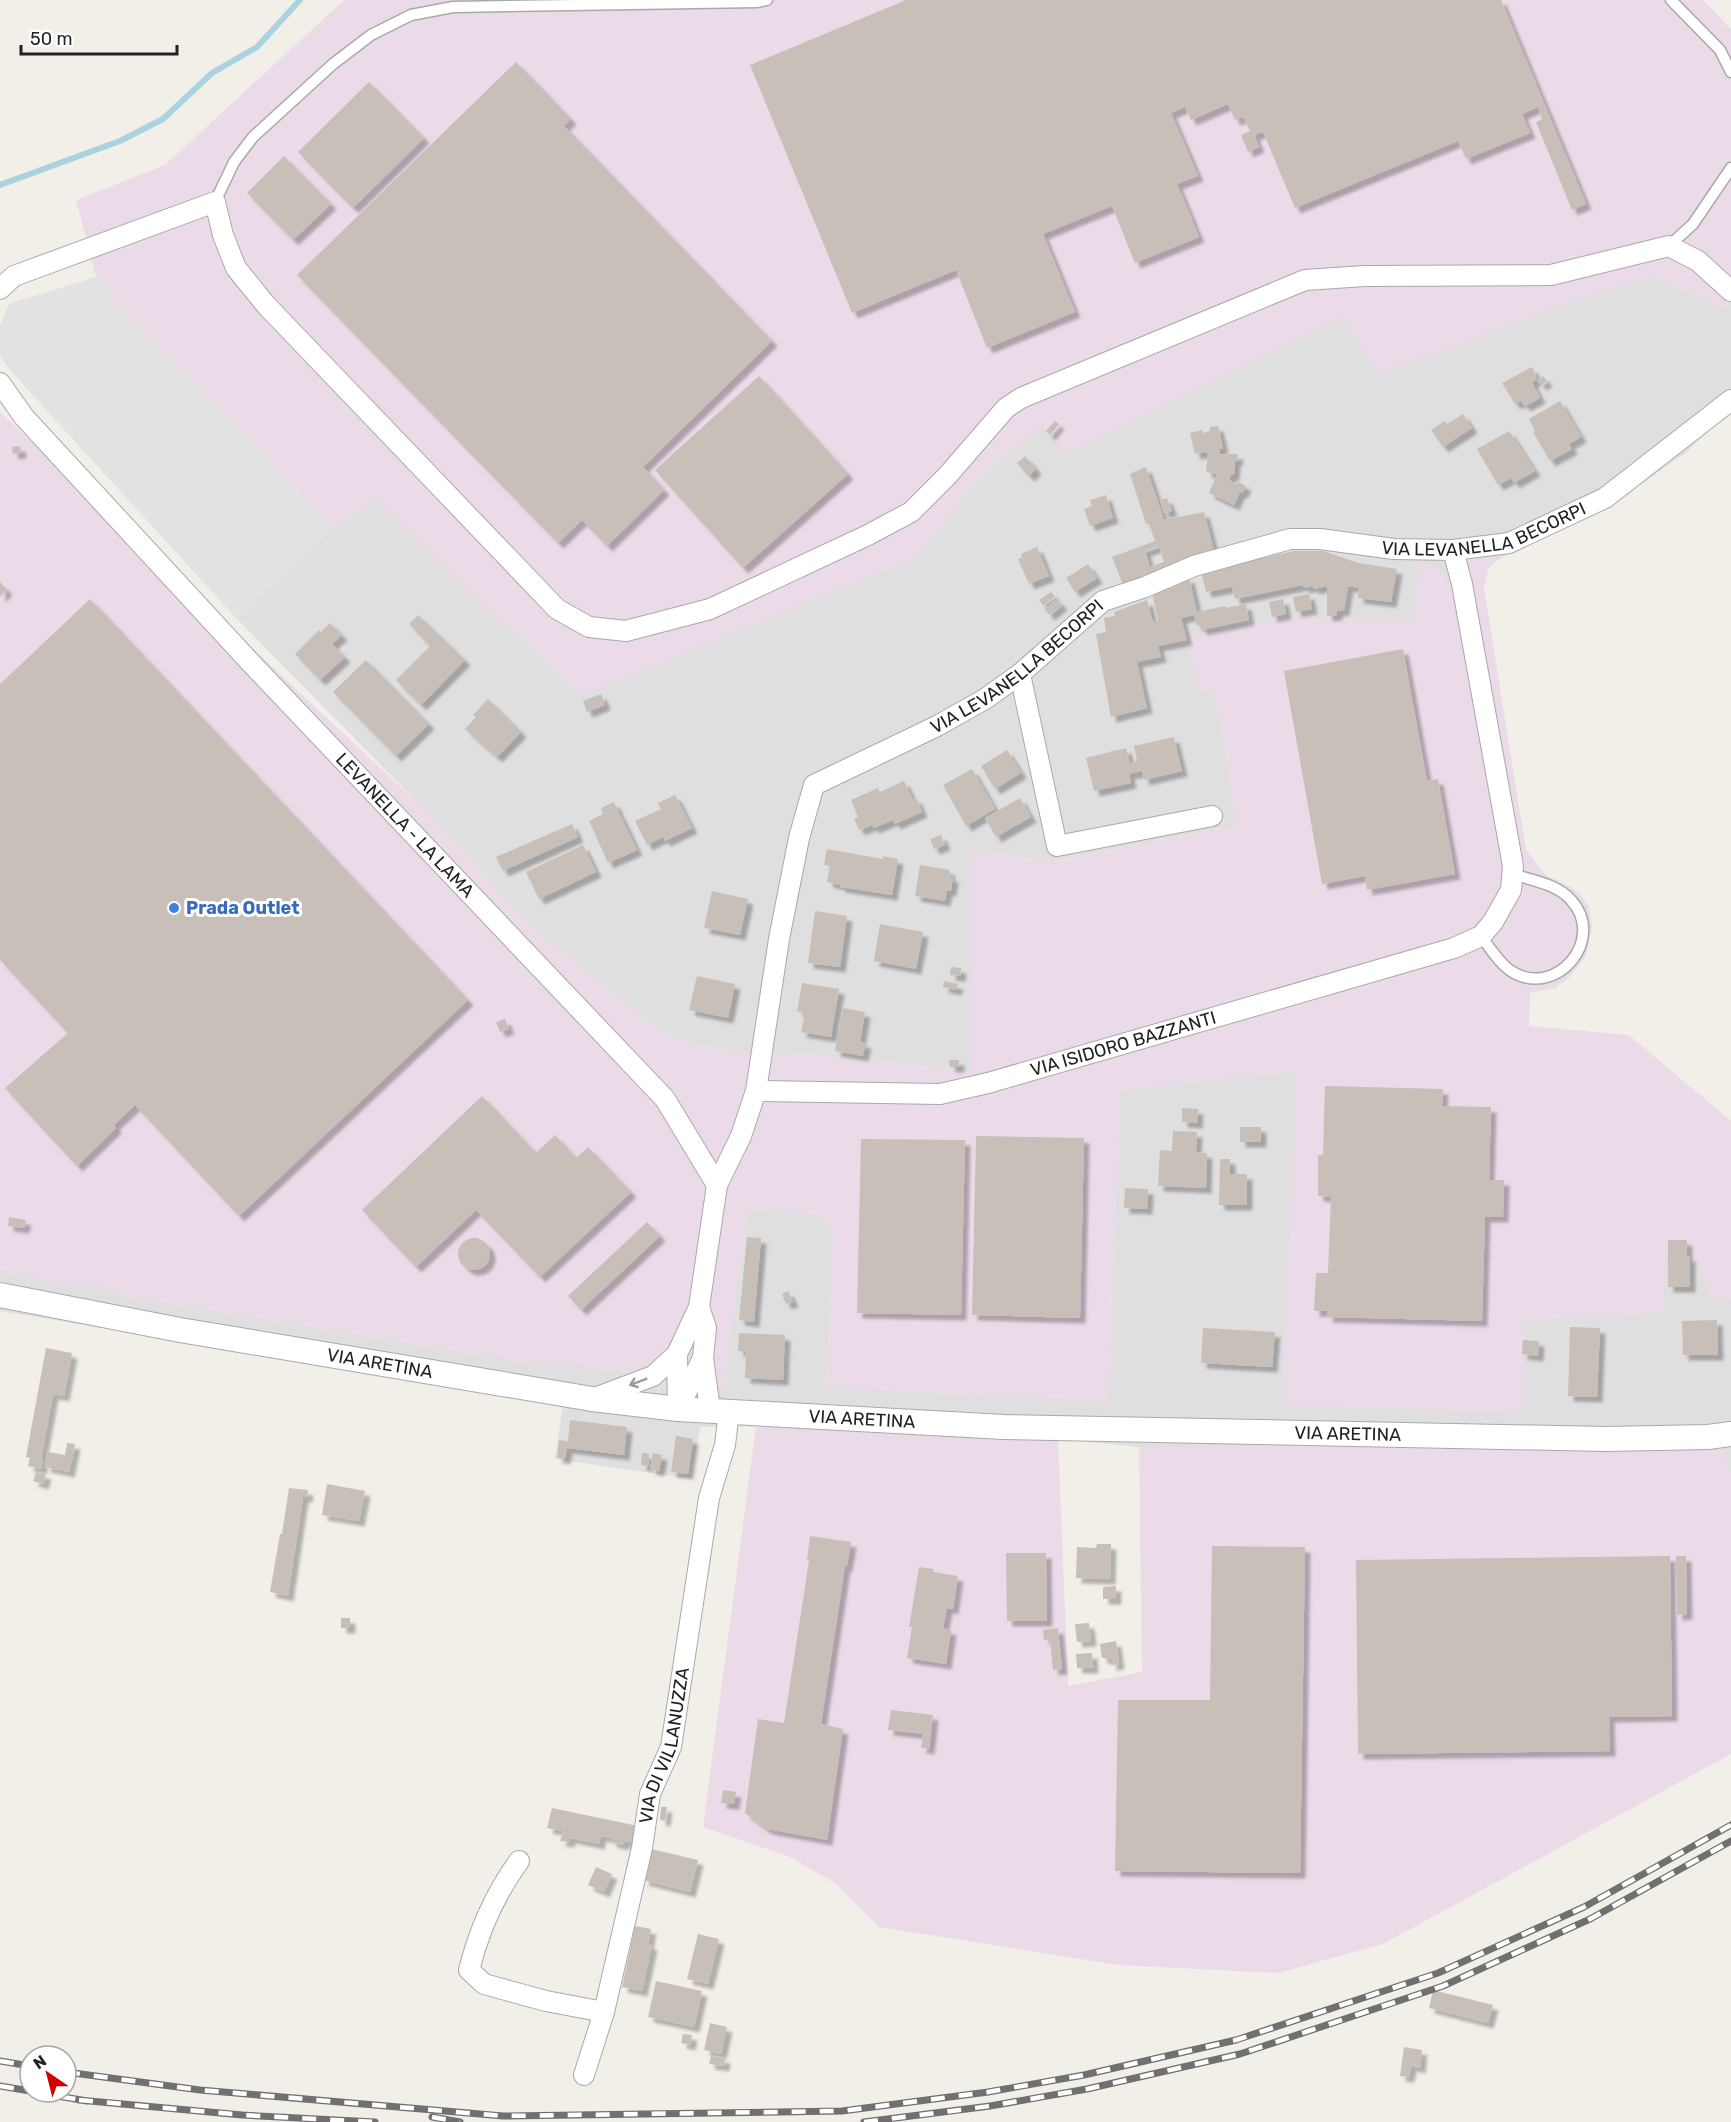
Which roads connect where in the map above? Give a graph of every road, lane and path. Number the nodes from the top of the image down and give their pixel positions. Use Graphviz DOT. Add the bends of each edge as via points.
graph roads {
  1 [pos="767,0"];
  2 [pos="1671,0"];
  3 [pos="1731,72"];
  4 [pos="1731,168"];
  5 [pos="214,202"];
  6 [pos="1669,246"];
  7 [pos="5,279"];
  8 [pos="1731,291"];
  9 [pos="0,383"];
  10 [pos="1731,400"];
  11 [pos="1453,550"];
  12 [pos="1020,674"];
  13 [pos="1212,816"];
  14 [pos="1512,874"];
  15 [pos="1481,936"];
  16 [pos="756,1091"];
  17 [pos="717,1185"];
  18 [pos="0,1295"];
  19 [pos="699,1306"];
  20 [pos="677,1354"];
  21 [pos="703,1358"];
  22 [pos="592,1399"];
  23 [pos="678,1409"];
  24 [pos="720,1410"];
  25 [pos="1731,1434"];
  26 [pos="519,1861"];
  27 [pos="604,2012"];
  28 [pos="584,2075"];
  1 -- 5 [label="lane" via="453,7 411,15 371,35 333,64 253,137 234,162"];
  2 -- 3 [label="lane" via="1720,50"];
  4 -- 6 [label="lane" via="1693,224"];
  5 -- 6 [label="street" via="236,268 266,305 557,609 589,627 626,631 710,609 868,535 911,512 1006,408 1021,398 1305,280 1551,274"];
  5 -- 7 [label="street"];
  6 -- 8 [label="street" via="1698,261"];
  9 -- 17 [label="street, LEVANELLA - LA LAMA" via="24,417 234,645 665,1099"];
  10 -- 11 [label="street, VIA LEVANELLA BECORPI" via="1605,498 1509,543"];
  11 -- 12 [label="street, VIA LEVANELLA BECORPI" via="1290,539 1194,566 1103,601"];
  11 -- 14 [label="street"];
  12 -- 13 [label="street" via="1057,846"];
  12 -- 16 [label="street, VIA LEVANELLA BECORPI" via="937,726 814,785 779,939"];
  14 -- 15 [label="street" via="1511,890"];
  14 -- 15 [label="lane" via="1551,887 1572,900 1581,916 1584,934 1576,957 1552,976 1533,979 1510,971"];
  15 -- 16 [label="street, VIA ISIDORO BAZZANTI" via="1454,948 950,1092"];
  16 -- 17 [label="street, VIA LEVANELLA BECORPI" via="741,1136"];
  17 -- 19 [label="street"];
  18 -- 22 [label="street, VIA ARETINA" via="180,1330"];
  19 -- 20 [label="street"];
  19 -- 21 [label="street" via="706,1328"];
  20 -- 22 [label="street, one-way" via="653,1376"];
  20 -- 23 [label="street"];
  21 -- 23 [label="street"];
  21 -- 24 [label="street, VIA DI VILLANUZZA"];
  22 -- 23 [label="street, VIA ARETINA"];
  23 -- 24 [label="street, VIA ARETINA"];
  24 -- 25 [label="street, VIA ARETINA" via="1004,1427 1606,1439"];
  24 -- 27 [label="street, VIA DI VILLANUZZA" via="725,1445 709,1498 670,1747 650,1794 642,1848"];
  26 -- 27 [label="street" via="501,1885 469,1970 484,1984"];
  27 -- 28 [label="street, VIA DI VILLANUZZA"];
}
